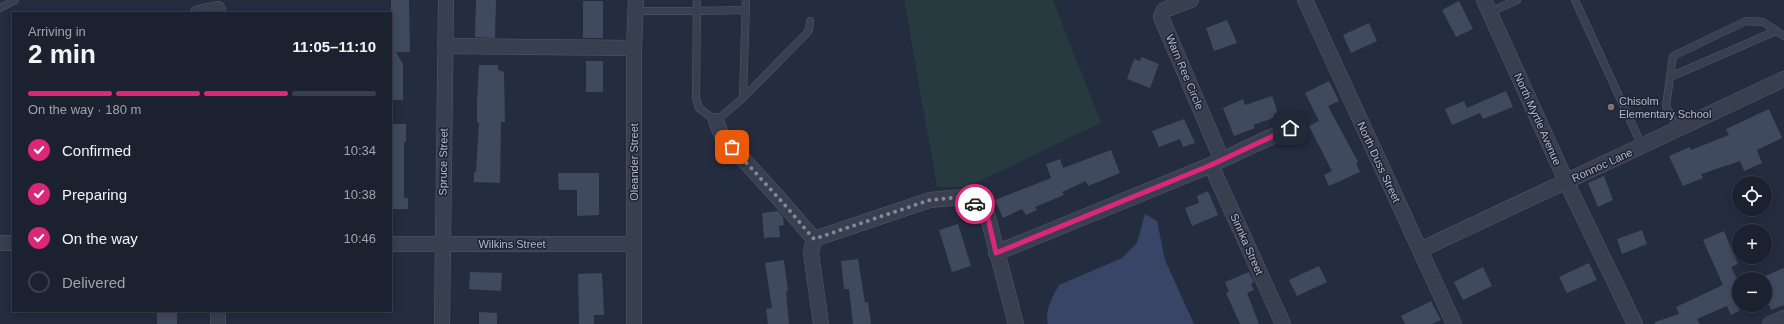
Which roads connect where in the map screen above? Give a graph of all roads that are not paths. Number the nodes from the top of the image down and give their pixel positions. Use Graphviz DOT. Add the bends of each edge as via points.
graph roads {
  1 [pos="15,0"];
  2 [pos="446,0"];
  3 [pos="697,0"];
  4 [pos="746,0"];
  5 [pos="1191,0"];
  6 [pos="1305,0"];
  7 [pos="1516,0"];
  8 [pos="1575,0"];
  9 [pos="636,5"];
  10 [pos="1487,6"];
  11 [pos="0,8"];
  12 [pos="746,10"];
  13 [pos="203,12"];
  14 [pos="218,12"];
  15 [pos="697,12"];
  16 [pos="810,21"];
  17 [pos="1776,31"];
  18 [pos="1784,36"];
  19 [pos="445,46"];
  20 [pos="634,48"];
  21 [pos="1670,77"];
  22 [pos="1784,79"];
  23 [pos="743,98"];
  24 [pos="716,121"];
  25 [pos="1290,128"];
  26 [pos="1678,129"];
  27 [pos="1642,146"];
  28 [pos="1216,162"];
  29 [pos="1566,182"];
  30 [pos="814,239"];
  31 [pos="0,242"];
  32 [pos="12,242"];
  33 [pos="392,244"];
  34 [pos="442,244"];
  35 [pos="634,244"];
  36 [pos="1420,250"];
  37 [pos="996,253"];
  38 [pos="218,312"];
  39 [pos="1784,318"];
  40 [pos="218,324"];
  41 [pos="442,324"];
  42 [pos="634,324"];
  43 [pos="821,324"];
  44 [pos="1016,324"];
  45 [pos="1283,324"];
  46 [pos="1454,324"];
  47 [pos="1636,324"];
  48 [pos="1770,324"];
  1 -- 11 [label="lane"];
  2 -- 19 [label="street, Spruce Street"];
  3 -- 15 [label="lane"];
  4 -- 12 [label="lane"];
  5 -- 28 [label="street, Warn Ree Circle" via="1164,10 1161,17"];
  6 -- 36 [label="street, North Duss Street"];
  7 -- 10 [label="lane"];
  8 -- 27 [label="lane"];
  9 -- 15 [label="lane"];
  9 -- 20 [label="street, Oleander Street"];
  10 -- 29 [label="street, North Myrtle Avenue"];
  12 -- 15 [label="lane"];
  12 -- 23 [label="lane"];
  13 -- 14 [label="street" via="218,9"];
  15 -- 24 [label="lane" via="696,98 699,108"];
  16 -- 23 [label="lane" via="805,36"];
  17 -- 18 [label="lane"];
  17 -- 21 [label="lane"];
  17 -- 21 [label="lane" via="1763,22 1746,21 1672,56"];
  19 -- 20 [label="street"];
  19 -- 34 [label="street, Spruce Street"];
  20 -- 35 [label="street, Oleander Street"];
  21 -- 26 [label="lane" via="1666,106"];
  22 -- 26 [label="street, Ronnoc Lane"];
  23 -- 24 [label="lane"];
  24 -- 30 [label="street" via="722,136"];
  25 -- 28 [label="street"];
  26 -- 27 [label="street, Ronnoc Lane"];
  27 -- 29 [label="street, Ronnoc Lane"];
  28 -- 37 [label="street"];
  28 -- 45 [label="street, Sinnka Street"];
  29 -- 36 [label="street, Ronnoc Lane"];
  29 -- 47 [label="street, North Myrtle Avenue"];
  30 -- 37 [label="street" via="930,200 962,197 986,210"];
  30 -- 43 [label="street" via="811,253"];
  31 -- 32 [label="street"];
  33 -- 34 [label="street, Wilkins Street"];
  34 -- 35 [label="street, Wilkins Street"];
  34 -- 41 [label="street, Spruce Street"];
  35 -- 42 [label="street, Oleander Street"];
  36 -- 46 [label="street, North Duss Street"];
  37 -- 44 [label="street"];
  38 -- 40 [label="street"];
  39 -- 48 [label="street"];
}
